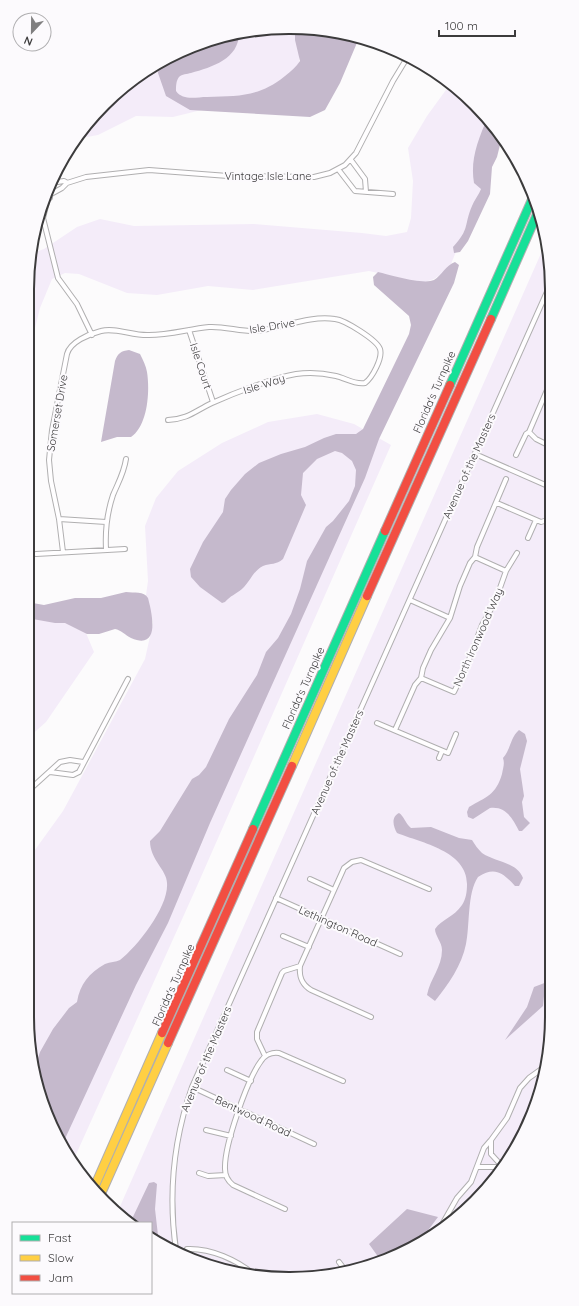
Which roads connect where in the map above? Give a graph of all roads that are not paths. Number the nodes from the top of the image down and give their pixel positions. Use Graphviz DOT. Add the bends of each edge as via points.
graph roads {
  1 [pos="405,61"];
  2 [pos="351,160"];
  3 [pos="338,169"];
  4 [pos="57,182"];
  5 [pos="66,183"];
  6 [pos="366,192"];
  7 [pos="53,193"];
  8 [pos="393,194"];
  9 [pos="530,204"];
  10 [pos="535,219"];
  11 [pos="43,223"];
  12 [pos="545,296"];
  13 [pos="189,330"];
  14 [pos="92,335"];
  15 [pos="365,384"];
  16 [pos="545,395"];
  17 [pos="213,402"];
  18 [pos="168,420"];
  19 [pos="529,432"];
  20 [pos="545,444"];
  21 [pos="475,454"];
  22 [pos="516,455"];
  23 [pos="126,460"];
  24 [pos="506,479"];
  25 [pos="545,485"];
  26 [pos="497,503"];
  27 [pos="59,519"];
  28 [pos="536,520"];
  29 [pos="106,522"];
  30 [pos="545,522"];
  31 [pos="528,538"];
  32 [pos="106,549"];
  33 [pos="125,549"];
  34 [pos="62,552"];
  35 [pos="517,553"];
  36 [pos="36,554"];
  37 [pos="475,557"];
  38 [pos="506,571"];
  39 [pos="410,600"];
  40 [pos="450,618"];
  41 [pos="422,678"];
  42 [pos="128,680"];
  43 [pos="377,723"];
  44 [pos="395,730"];
  45 [pos="456,734"];
  46 [pos="442,750"];
  47 [pos="439,758"];
  48 [pos="83,762"];
  49 [pos="50,772"];
  50 [pos="34,786"];
  51 [pos="310,879"];
  52 [pos="429,889"];
  53 [pos="334,890"];
  54 [pos="276,898"];
  55 [pos="321,919"];
  56 [pos="283,936"];
  57 [pos="308,947"];
  58 [pos="400,954"];
  59 [pos="300,966"];
  60 [pos="371,1017"];
  61 [pos="265,1056"];
  62 [pos="226,1070"];
  63 [pos="539,1072"];
  64 [pos="343,1081"];
  65 [pos="251,1082"];
  66 [pos="192,1087"];
  67 [pos="239,1109"];
  68 [pos="206,1130"];
  69 [pos="231,1136"];
  70 [pos="491,1140"];
  71 [pos="314,1144"];
  72 [pos="498,1163"];
  73 [pos="477,1167"];
  74 [pos="496,1167"];
  75 [pos="199,1173"];
  76 [pos="226,1175"];
  77 [pos="96,1184"];
  78 [pos="102,1190"];
  79 [pos="285,1209"];
  80 [pos="445,1219"];
  81 [pos="176,1246"];
  82 [pos="187,1249"];
  83 [pos="338,1262"];
  84 [pos="342,1266"];
  85 [pos="246,1268"];
  1 -- 2 [label="street, Vintage Isle Lane"];
  2 -- 3 [label="street, Vintage Isle Lane"];
  2 -- 6 [label="street" via="365,179"];
  3 -- 5 [label="street, Vintage Isle Lane" via="314,177 228,176 149,170 86,177"];
  3 -- 6 [label="street" via="355,191"];
  4 -- 5 [label="street, Vintage Isle Lane"];
  5 -- 7 [label="street, Vintage Isle Lane"];
  6 -- 8 [label="street"];
  9 -- 77 [label="highway, Florida's Turnpike"];
  10 -- 78 [label="highway, Florida's Turnpike"];
  11 -- 14 [label="street" via="58,278 77,304"];
  12 -- 21 [label="street, Avenue of the Masters"];
  13 -- 14 [label="street, Isle Drive" via="149,335 106,330"];
  13 -- 15 [label="street, Isle Drive" via="216,327 256,331 296,322 339,320 375,342 380,349 380,356"];
  13 -- 17 [label="street, Isle Court"];
  14 -- 27 [label="street, Somerset Drive" via="72,344 68,350 52,430 50,471"];
  15 -- 17 [label="street, Isle Way" via="328,374 303,373"];
  16 -- 19 [label="street"];
  17 -- 18 [label="street, Isle Way" via="182,420"];
  19 -- 20 [label="street"];
  19 -- 22 [label="street"];
  21 -- 25 [label="street"];
  21 -- 39 [label="street, Avenue of the Masters"];
  23 -- 29 [label="street"];
  24 -- 26 [label="street"];
  26 -- 28 [label="street"];
  26 -- 37 [label="street"];
  27 -- 29 [label="street" via="78,518"];
  27 -- 34 [label="street, Somerset Drive"];
  28 -- 30 [label="street"];
  28 -- 31 [label="street"];
  29 -- 32 [label="street"];
  32 -- 33 [label="street"];
  32 -- 34 [label="street"];
  34 -- 36 [label="street"];
  35 -- 38 [label="street, North Ironwood Way"];
  37 -- 38 [label="street"];
  37 -- 40 [label="street" via="470,562 460,586"];
  38 -- 41 [label="street, North Ironwood Way" via="495,602 482,625 454,692"];
  39 -- 40 [label="street"];
  39 -- 54 [label="street, Avenue of the Masters"];
  40 -- 41 [label="street" via="431,650 423,668"];
  41 -- 44 [label="street" via="415,685"];
  42 -- 48 [label="street"];
  43 -- 44 [label="street"];
  44 -- 46 [label="street"];
  45 -- 46 [label="street" via="448,753"];
  46 -- 47 [label="street"];
  48 -- 49 [label="street" via="63,761"];
  48 -- 49 [label="street" via="76,774"];
  49 -- 50 [label="street"];
  51 -- 53 [label="street"];
  52 -- 53 [label="street" via="361,860 346,866"];
  53 -- 55 [label="street"];
  54 -- 55 [label="street, Lethington Road"];
  54 -- 66 [label="street, Avenue of the Masters"];
  55 -- 57 [label="street"];
  55 -- 58 [label="street, Lethington Road"];
  56 -- 57 [label="street"];
  57 -- 59 [label="street"];
  59 -- 60 [label="street" via="301,980 308,988"];
  59 -- 61 [label="street" via="284,970 268,1005 257,1035"];
  61 -- 64 [label="street" via="283,1053"];
  61 -- 65 [label="street"];
  62 -- 65 [label="street"];
  63 -- 70 [label="street" via="520,1088 507,1118"];
  65 -- 67 [label="street"];
  66 -- 67 [label="street, Bentwood Road"];
  66 -- 81 [label="street, Avenue of the Masters" via="180,1127 172,1171 171,1201"];
  67 -- 69 [label="street"];
  67 -- 71 [label="street, Bentwood Road"];
  68 -- 69 [label="street"];
  69 -- 76 [label="street" via="225,1167"];
  70 -- 72 [label="street" via="491,1154"];
  70 -- 73 [label="street" via="484,1148"];
  73 -- 74 [label="street"];
  73 -- 80 [label="street" via="471,1182 457,1198"];
  75 -- 76 [label="street" via="208,1176"];
  76 -- 79 [label="street" via="236,1187"];
  82 -- 85 [label="street" via="211,1252"];
  83 -- 84 [label="street"];
}
